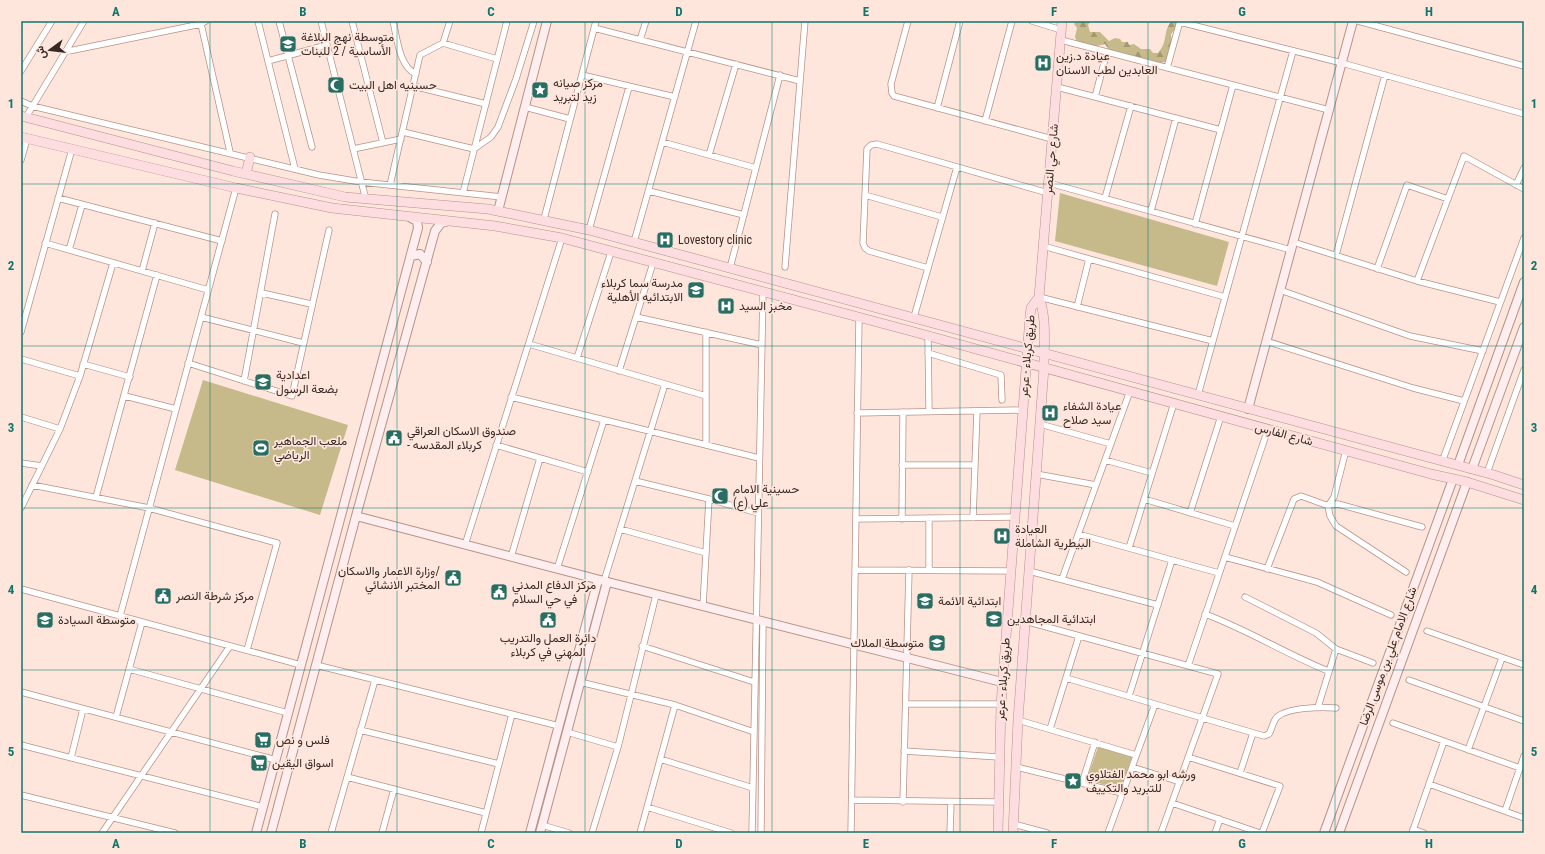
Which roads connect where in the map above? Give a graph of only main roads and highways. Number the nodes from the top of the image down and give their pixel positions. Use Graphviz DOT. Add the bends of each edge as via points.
graph roads {
  1 [pos="547,21"];
  2 [pos="1353,21"];
  3 [pos="1062,25"];
  4 [pos="24,117"];
  5 [pos="24,138"];
  6 [pos="250,157"];
  7 [pos="246,174"];
  8 [pos="498,211"];
  9 [pos="411,218"];
  10 [pos="449,221"];
  11 [pos="411,256"];
  12 [pos="427,262"];
  13 [pos="1524,282"];
  14 [pos="1038,297"];
  15 [pos="1524,327"];
  16 [pos="981,335"];
  17 [pos="1027,348"];
  18 [pos="976,349"];
  19 [pos="1044,353"];
  20 [pos="1006,357"];
  21 [pos="1074,361"];
  22 [pos="1026,363"];
  23 [pos="1044,368"];
  24 [pos="1065,373"];
  25 [pos="1043,383"];
  26 [pos="1025,384"];
  27 [pos="1248,409"];
  28 [pos="1458,466"];
  29 [pos="1472,470"];
  30 [pos="1453,478"];
  31 [pos="1467,482"];
  32 [pos="1524,485"];
  33 [pos="1524,500"];
  34 [pos="1441,512"];
  35 [pos="356,516"];
  36 [pos="1454,517"];
  37 [pos="330,558"];
  38 [pos="344,561"];
  39 [pos="325,576"];
  40 [pos="338,581"];
  41 [pos="603,581"];
  42 [pos="595,591"];
  43 [pos="604,595"];
  44 [pos="1002,682"];
  45 [pos="546,773"];
  46 [pos="555,776"];
  47 [pos="544,782"];
  48 [pos="553,785"];
  49 [pos="541,829"];
  50 [pos="1014,829"];
  51 [pos="258,832"];
  52 [pos="271,833"];
  53 [pos="530,833"];
  54 [pos="998,833"];
  55 [pos="1324,833"];
  56 [pos="1339,833"];
  1 -- 8 [label="main road"];
  2 -- 27 [label="main road"];
  3 -- 14 [label="main road, شارع حي النصر"];
  4 -- 7 [label="main road, شارع الفارس"];
  5 -- 9 [label="main road, شارع الفارس" via="236,188 347,211"];
  6 -- 7 [label="main road"];
  7 -- 8 [label="main road, شارع الفارس" via="345,197"];
  8 -- 16 [label="main road, شارع الفارس" via="589,230"];
  9 -- 10 [label="main road, شارع الفارس"];
  9 -- 11 [label="main road" via="417,221 418,228"];
  10 -- 12 [label="main road" via="438,226"];
  10 -- 18 [label="main road, شارع الفارس" via="562,238"];
  11 -- 12 [label="main road" via="420,254"];
  11 -- 37 [label="main road"];
  12 -- 35 [label="main road"];
  13 -- 28 [label="main road"];
  14 -- 17 [label="main road, طريق كربلاء - عرعر" via="1031,308"];
  14 -- 19 [label="main road, طريق كربلاء - عرعر" via="1043,308"];
  15 -- 29 [label="main road"];
  16 -- 17 [label="main road, شارع الفارس"];
  16 -- 18 [label="main road" via="985,340 984,346"];
  17 -- 19 [label="main road, شارع الفارس"];
  17 -- 22 [label="main road, طريق كربلاء - عرعر"];
  18 -- 20 [label="main road, شارع الفارس"];
  19 -- 21 [label="main road, شارع الفارس"];
  19 -- 23 [label="main road, طريق كربلاء - عرعر"];
  20 -- 22 [label="main road, شارع الفارس"];
  20 -- 26 [label="main road" via="1018,367"];
  21 -- 24 [label="main road" via="1065,365"];
  21 -- 27 [label="main road, شارع الفارس"];
  22 -- 23 [label="main road, شارع الفارس"];
  22 -- 26 [label="main road, طريق كربلاء - عرعر"];
  23 -- 24 [label="main road, شارع الفارس"];
  23 -- 25 [label="main road, طريق كربلاء - عرعر"];
  24 -- 25 [label="main road" via="1049,375"];
  24 -- 30 [label="main road, شارع الفارس"];
  25 -- 50 [label="main road, طريق كربلاء - عرعر" via="1018,720"];
  26 -- 44 [label="main road, طريق كربلاء - عرعر"];
  27 -- 28 [label="main road, شارع الفارس"];
  28 -- 29 [label="main road, شارع الفارس"];
  28 -- 30 [label="main road"];
  29 -- 31 [label="main road"];
  29 -- 32 [label="main road, شارع الفارس"];
  30 -- 31 [label="main road, شارع الفارس"];
  30 -- 34 [label="main road, شارع الامام علي بن موسى الرضا"];
  31 -- 33 [label="main road, شارع الفارس"];
  31 -- 36 [label="main road, شارع الامام علي بن موسى الرضا"];
  34 -- 36 [label="main road"];
  34 -- 55 [label="main road, شارع الامام علي بن موسى الرضا"];
  35 -- 38 [label="main road"];
  35 -- 41 [label="main road"];
  36 -- 56 [label="main road, شارع الامام علي بن موسى الرضا"];
  37 -- 38 [label="main road" via="338,562"];
  37 -- 39 [label="main road"];
  38 -- 40 [label="main road"];
  39 -- 40 [label="main road" via="333,575"];
  39 -- 51 [label="main road"];
  40 -- 52 [label="main road"];
  41 -- 42 [label="main road"];
  41 -- 43 [label="main road"];
  41 -- 44 [label="main road"];
  42 -- 43 [label="main road" via="602,590"];
  42 -- 45 [label="main road"];
  43 -- 46 [label="main road"];
  44 -- 54 [label="main road, طريق كربلاء - عرعر"];
  45 -- 46 [label="main road" via="549,778"];
  45 -- 47 [label="main road"];
  46 -- 48 [label="main road"];
  47 -- 48 [label="main road" via="548,780"];
  47 -- 53 [label="main road"];
  48 -- 49 [label="main road"];
}
